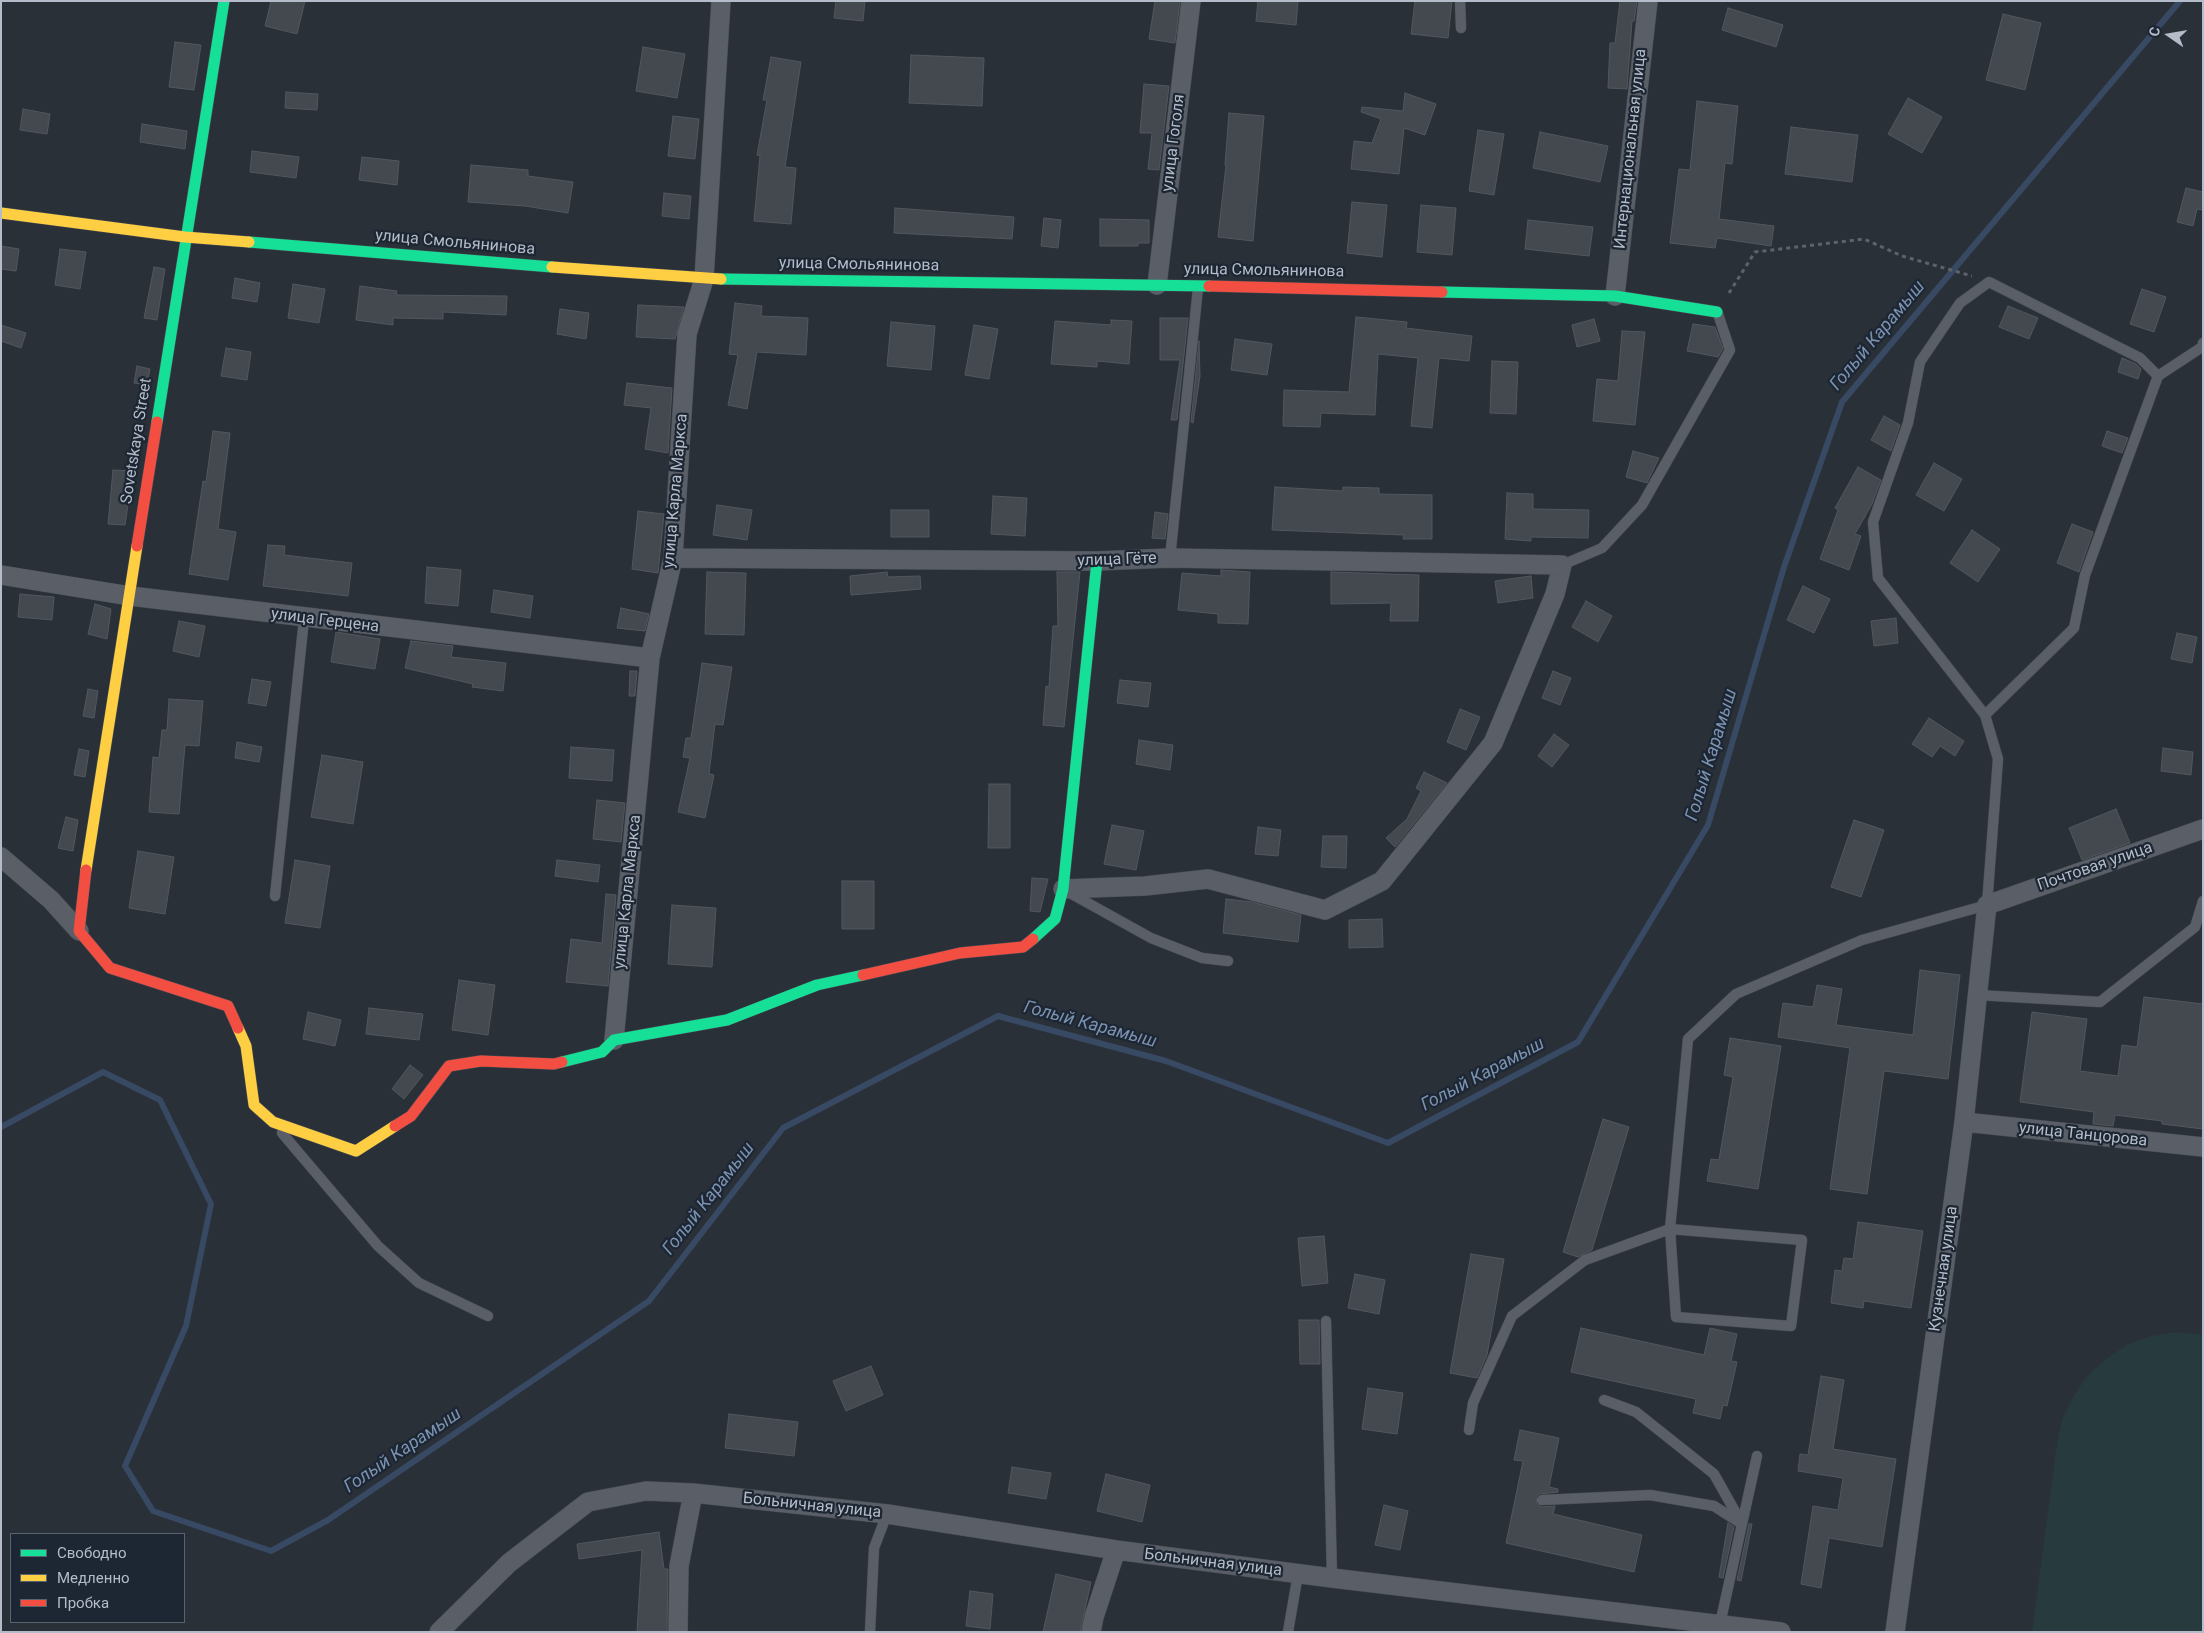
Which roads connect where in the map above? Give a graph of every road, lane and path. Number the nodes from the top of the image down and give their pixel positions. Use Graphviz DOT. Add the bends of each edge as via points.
graph roads {
  1 [pos="224,1"];
  2 [pos="721,1"];
  3 [pos="1191,1"];
  4 [pos="1460,1"];
  5 [pos="1648,1"];
  6 [pos="1461,28"];
  7 [pos="1,212"];
  8 [pos="185,237"];
  9 [pos="1977,277"];
  10 [pos="704,279"];
  11 [pos="1157,285"];
  12 [pos="1198,286"];
  13 [pos="1615,296"];
  14 [pos="1718,312"];
  15 [pos="2203,343"];
  16 [pos="2158,376"];
  17 [pos="673,558"];
  18 [pos="1170,558"];
  19 [pos="1097,561"];
  20 [pos="1562,565"];
  21 [pos="1,575"];
  22 [pos="130,596"];
  23 [pos="304,619"];
  24 [pos="650,658"];
  25 [pos="1985,715"];
  26 [pos="2203,829"];
  27 [pos="1,857"];
  28 [pos="1063,889"];
  29 [pos="275,896"];
  30 [pos="2203,901"];
  31 [pos="1987,905"];
  32 [pos="79,931"];
  33 [pos="1228,961"];
  34 [pos="1977,995"];
  35 [pos="614,1040"];
  36 [pos="273,1122"];
  37 [pos="1964,1122"];
  38 [pos="2203,1147"];
  39 [pos="1670,1229"];
  40 [pos="488,1316"];
  41 [pos="1326,1321"];
  42 [pos="1604,1400"];
  43 [pos="1469,1430"];
  44 [pos="1758,1456"];
  45 [pos="693,1493"];
  46 [pos="1542,1500"];
  47 [pos="887,1514"];
  48 [pos="1742,1524"];
  49 [pos="1116,1550"];
  50 [pos="1298,1574"];
  51 [pos="1332,1578"];
  52 [pos="1720,1624"];
  53 [pos="439,1632"];
  54 [pos="678,1632"];
  55 [pos="870,1632"];
  56 [pos="1091,1632"];
  57 [pos="1288,1632"];
  58 [pos="1782,1632"];
  59 [pos="1895,1632"];
  1 -- 8 [label="street, Sovetskaya Street"];
  2 -- 10 [label="street, улица Карла Маркса"];
  3 -- 11 [label="street, улица Гоголя"];
  4 -- 6 [label="lane"];
  5 -- 13 [label="street, Интернациональная улица"];
  7 -- 8 [label="street, улица Смольянинова"];
  8 -- 10 [label="street, улица Смольянинова"];
  8 -- 22 [label="street, Sovetskaya Street"];
  9 -- 14 [label="path" via="1902,256 1864,238 1755,252"];
  10 -- 11 [label="street, улица Смольянинова"];
  10 -- 17 [label="street, улица Карла Маркса" via="687,334"];
  11 -- 12 [label="street, улица Смольянинова"];
  12 -- 13 [label="street, улица Смольянинова"];
  12 -- 18 [label="lane"];
  13 -- 14 [label="street, улица Смольянинова"];
  14 -- 20 [label="lane" via="1730,350 1642,505 1602,548"];
  15 -- 16 [label="lane" via="2202,347"];
  16 -- 25 [label="lane" via="2085,575 2074,628"];
  16 -- 25 [label="lane" via="2140,358 1989,282 1960,303 1920,362 1908,423 1874,522 1878,578"];
  17 -- 19 [label="street, улица Гёте"];
  17 -- 24 [label="street, улица Карла Маркса"];
  18 -- 19 [label="street, улица Гёте"];
  18 -- 20 [label="street, улица Гёте"];
  19 -- 28 [label="street"];
  20 -- 28 [label="street" via="1555,594 1493,743 1382,881 1325,910 1208,879 1145,886"];
  21 -- 22 [label="street, улица Герцена"];
  22 -- 23 [label="street, улица Герцена"];
  22 -- 32 [label="street, Sovetskaya Street"];
  23 -- 24 [label="street, улица Герцена"];
  23 -- 29 [label="lane"];
  24 -- 35 [label="street, улица Карла Маркса"];
  25 -- 31 [label="lane" via="1998,759"];
  26 -- 31 [label="street, Почтовая улица"];
  27 -- 32 [label="street" via="51,900"];
  28 -- 33 [label="lane" via="1151,938 1202,958"];
  28 -- 35 [label="street" via="1055,919 1023,947 960,953 817,985 727,1020"];
  30 -- 34 [label="lane" via="2195,927 2100,1002"];
  31 -- 34 [label="street, Кузнечная улица"];
  31 -- 39 [label="lane" via="1862,940 1736,994 1688,1038"];
  32 -- 36 [label="street" via="110,968 228,1006 246,1046 254,1105"];
  34 -- 37 [label="street, Кузнечная улица"];
  35 -- 36 [label="street" via="602,1052 554,1064 481,1061 449,1066 411,1116 356,1151"];
  36 -- 40 [label="lane" via="378,1246 419,1283"];
  37 -- 38 [label="street, улица Танцорова"];
  37 -- 59 [label="street, Кузнечная улица"];
  39 -- 39 [label="lane" via="1802,1240 1791,1326 1676,1316"];
  39 -- 43 [label="lane" via="1585,1260 1512,1316 1473,1403"];
  41 -- 51 [label="lane"];
  42 -- 48 [label="lane" via="1636,1412 1714,1474"];
  44 -- 48 [label="lane"];
  45 -- 47 [label="street, Больничная улица"];
  45 -- 53 [label="street, Больничная улица" via="646,1491 588,1502 509,1564"];
  45 -- 54 [label="street" via="680,1566"];
  46 -- 48 [label="lane" via="1650,1495 1714,1506"];
  47 -- 49 [label="street, Больничная улица"];
  47 -- 55 [label="lane" via="874,1548"];
  48 -- 52 [label="lane"];
  49 -- 50 [label="street, Больничная улица"];
  49 -- 56 [label="street"];
  50 -- 51 [label="street, Больничная улица"];
  50 -- 57 [label="lane"];
  51 -- 52 [label="street, Больничная улица"];
  52 -- 58 [label="street, Больничная улица"];
}
